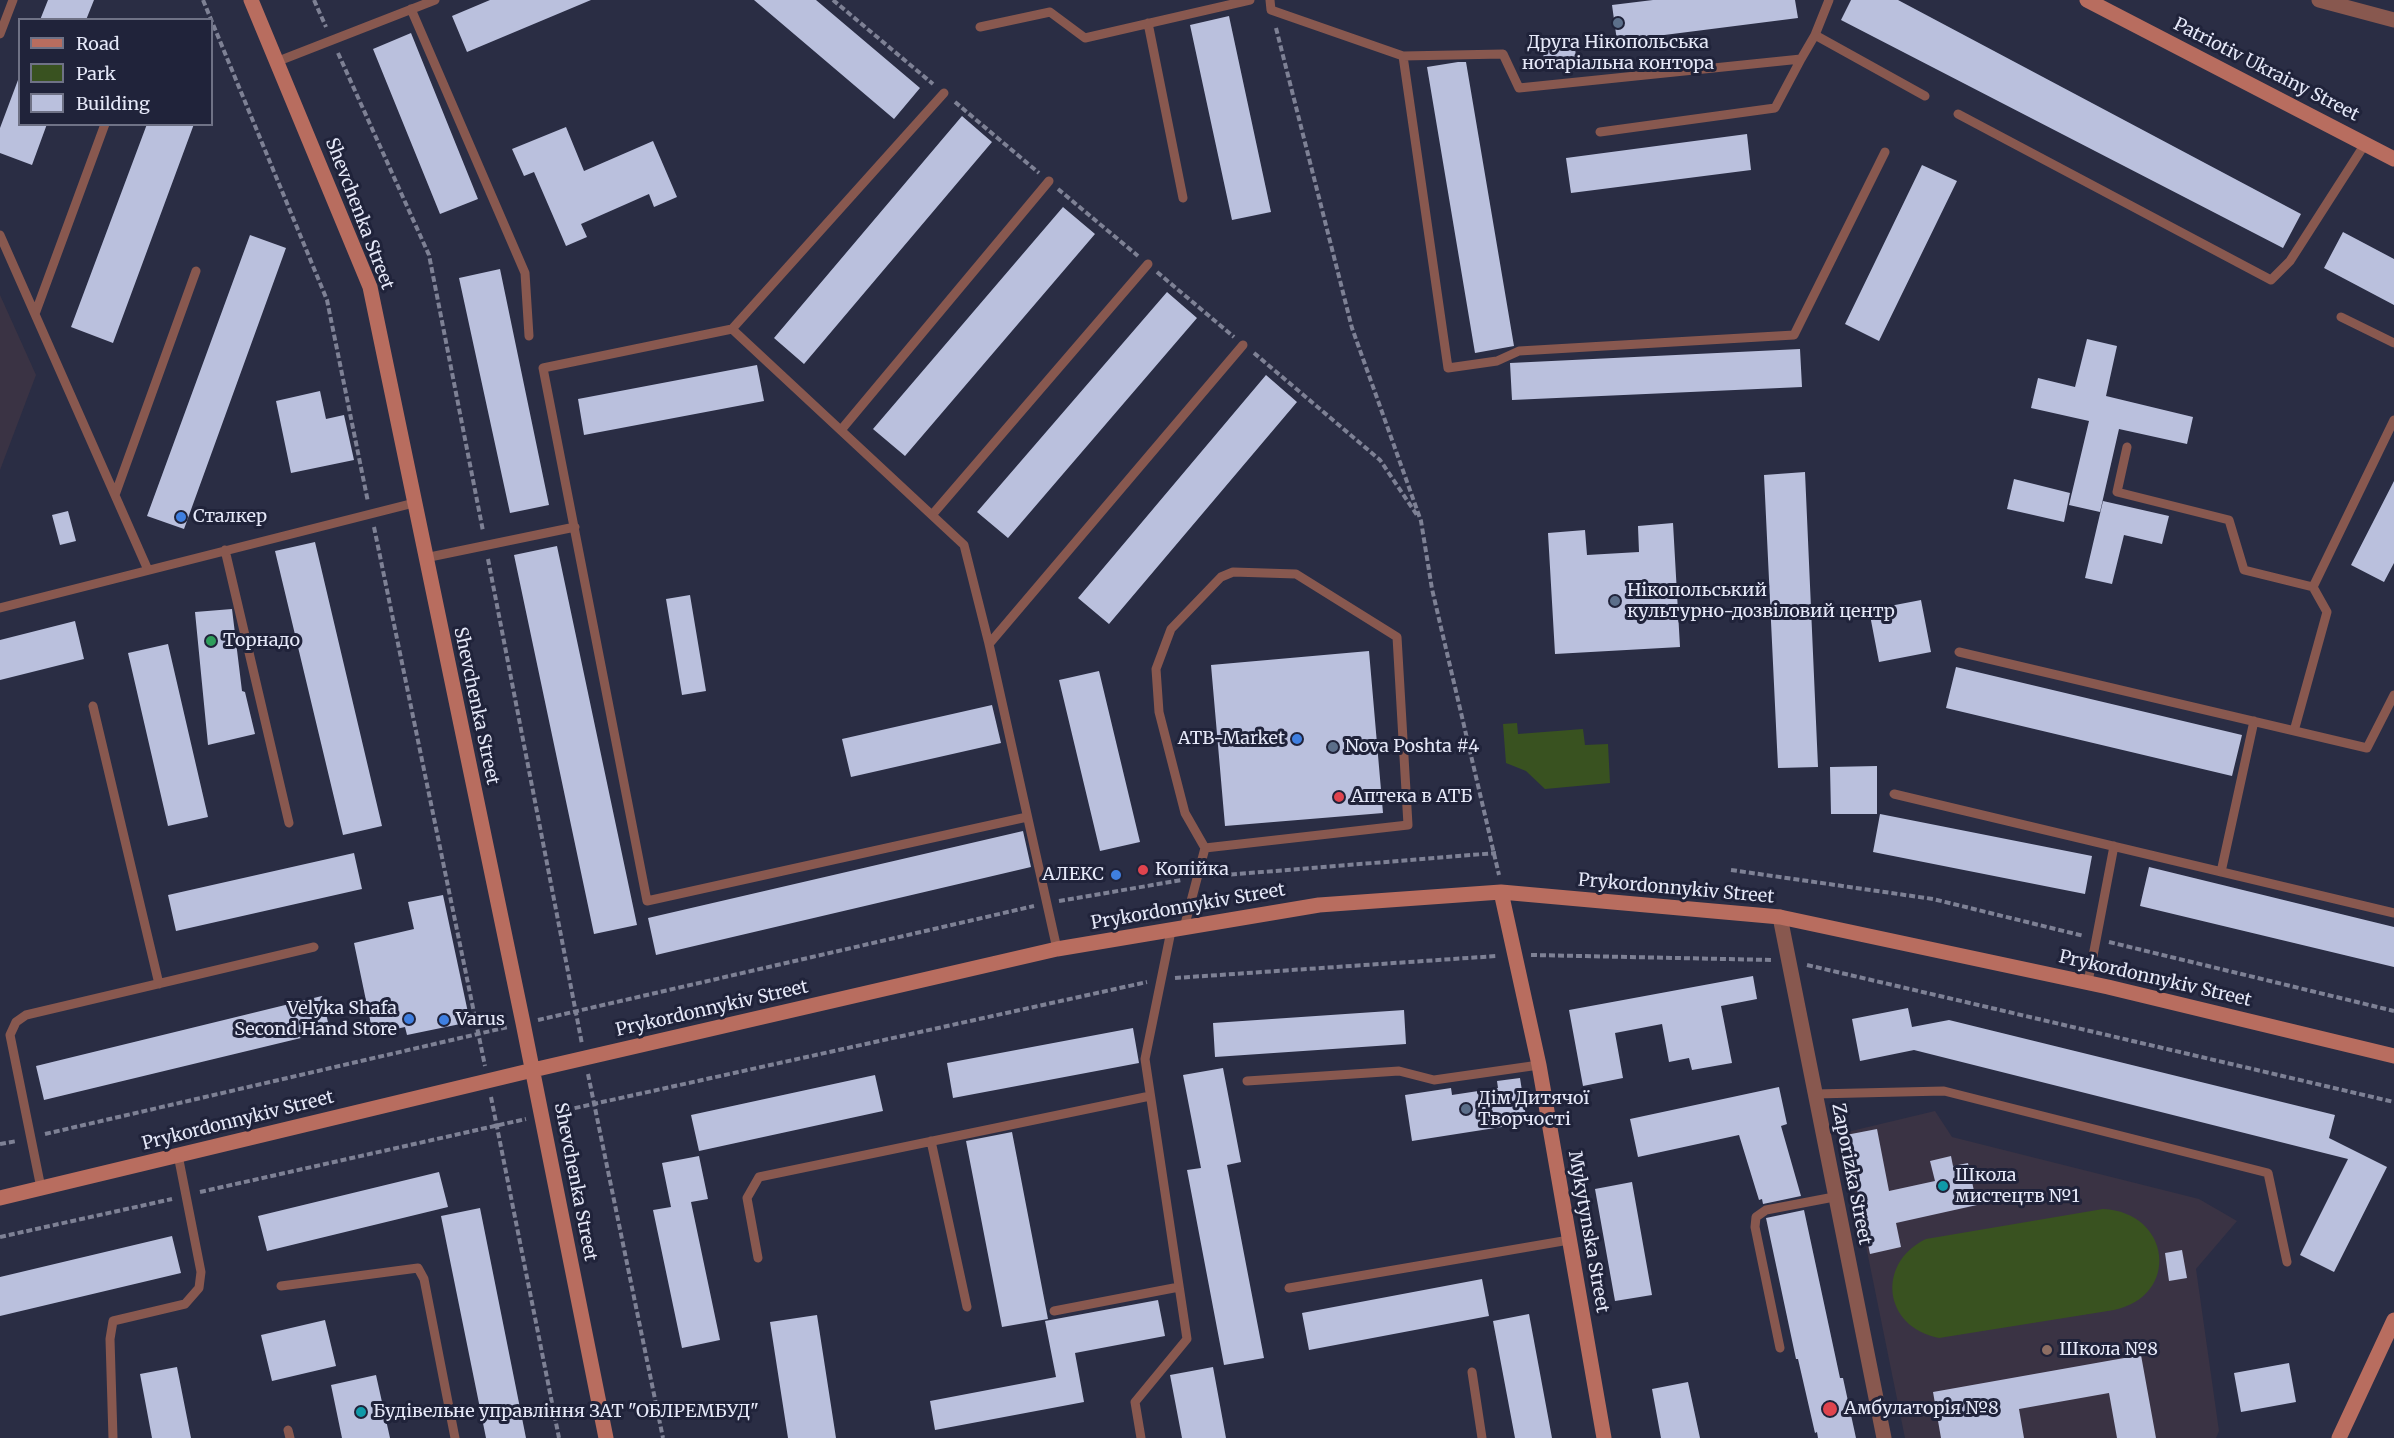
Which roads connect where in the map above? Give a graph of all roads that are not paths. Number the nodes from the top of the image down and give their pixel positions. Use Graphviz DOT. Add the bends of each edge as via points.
graph roads {
  1 [pos="13,0"];
  2 [pos="251,0"];
  3 [pos="435,0"];
  4 [pos="1250,0"];
  5 [pos="1829,0"];
  6 [pos="2087,0"];
  7 [pos="2319,0"];
  8 [pos="1270,5"];
  9 [pos="411,9"];
  10 [pos="2394,20"];
  11 [pos="1148,23"];
  12 [pos="980,27"];
  13 [pos="0,34"];
  14 [pos="1815,35"];
  15 [pos="1403,56"];
  16 [pos="1801,59"];
  17 [pos="276,62"];
  18 [pos="944,93"];
  19 [pos="1925,96"];
  20 [pos="1958,114"];
  21 [pos="104,126"];
  22 [pos="1600,132"];
  23 [pos="2365,144"];
  24 [pos="1885,152"];
  25 [pos="2394,159"];
  26 [pos="1049,181"];
  27 [pos="1183,198"];
  28 [pos="0,235"];
  29 [pos="1148,264"];
  30 [pos="196,271"];
  31 [pos="35,314"];
  32 [pos="2341,317"];
  33 [pos="732,329"];
  34 [pos="529,336"];
  35 [pos="2394,343"];
  36 [pos="1244,345"];
  37 [pos="2394,420"];
  38 [pos="841,430"];
  39 [pos="2127,447"];
  40 [pos="115,495"];
  41 [pos="414,503"];
  42 [pos="932,515"];
  43 [pos="575,527"];
  44 [pos="225,550"];
  45 [pos="425,558"];
  46 [pos="148,570"];
  47 [pos="2313,587"];
  48 [pos="0,608"];
  49 [pos="989,644"];
  50 [pos="1959,652"];
  51 [pos="2394,695"];
  52 [pos="93,706"];
  53 [pos="2254,721"];
  54 [pos="2294,731"];
  55 [pos="1894,794"];
  56 [pos="1027,817"];
  57 [pos="290,823"];
  58 [pos="2114,846"];
  59 [pos="1205,848"];
  60 [pos="2221,872"];
  61 [pos="1501,892"];
  62 [pos="2394,913"];
  63 [pos="1780,917"];
  64 [pos="1178,929"];
  65 [pos="314,947"];
  66 [pos="1057,949"];
  67 [pos="2088,982"];
  68 [pos="159,984"];
  69 [pos="2394,1056"];
  70 [pos="1539,1065"];
  71 [pos="533,1070"];
  72 [pos="1247,1081"];
  73 [pos="1815,1094"];
  74 [pos="1150,1096"];
  75 [pos="931,1141"];
  76 [pos="178,1155"];
  77 [pos="41,1188"];
  78 [pos="1834,1197"];
  79 [pos="0,1198"];
  80 [pos="1569,1240"];
  81 [pos="758,1258"];
  82 [pos="2287,1262"];
  83 [pos="281,1286"];
  84 [pos="1179,1287"];
  85 [pos="1289,1288"];
  86 [pos="967,1307"];
  87 [pos="1054,1311"];
  88 [pos="2394,1320"];
  89 [pos="1780,1348"];
  90 [pos="1472,1372"];
  91 [pos="113,1438"];
  92 [pos="455,1438"];
  93 [pos="606,1438"];
  94 [pos="1141,1438"];
  95 [pos="1482,1438"];
  96 [pos="1604,1438"];
  97 [pos="1884,1438"];
  98 [pos="2339,1438"];
  1 -- 13 [label="lane"];
  2 -- 17 [label="main road, Shevchenka Street"];
  3 -- 9 [label="lane"];
  4 -- 11 [label="lane"];
  5 -- 14 [label="lane"];
  6 -- 23 [label="main road, Patriotiv Ukrainy Street"];
  7 -- 10 [label="street"];
  8 -- 15 [label="lane"];
  9 -- 17 [label="lane"];
  9 -- 34 [label="lane" via="525,273"];
  11 -- 12 [label="lane" via="1085,38 1050,12"];
  11 -- 27 [label="lane"];
  14 -- 16 [label="lane"];
  14 -- 19 [label="lane"];
  15 -- 16 [label="lane" via="1503,54 1519,88"];
  15 -- 24 [label="lane" via="1448,368 1497,361 1519,351 1794,335"];
  16 -- 22 [label="lane" via="1775,108"];
  17 -- 41 [label="main road, Shevchenka Street" via="370,287"];
  18 -- 33 [label="lane"];
  20 -- 23 [label="lane" via="2271,280 2290,261"];
  21 -- 31 [label="lane"];
  23 -- 25 [label="main road, Patriotiv Ukrainy Street"];
  26 -- 38 [label="lane"];
  28 -- 31 [label="lane"];
  29 -- 42 [label="lane"];
  30 -- 40 [label="lane"];
  31 -- 40 [label="lane"];
  32 -- 35 [label="lane"];
  33 -- 38 [label="lane"];
  33 -- 43 [label="lane" via="543,368"];
  36 -- 49 [label="lane"];
  37 -- 47 [label="lane"];
  38 -- 42 [label="lane"];
  39 -- 47 [label="lane" via="2117,492 2229,520 2244,570"];
  40 -- 46 [label="lane"];
  41 -- 44 [label="lane"];
  41 -- 45 [label="main road, Shevchenka Street"];
  42 -- 49 [label="lane" via="964,545"];
  43 -- 45 [label="lane"];
  43 -- 56 [label="lane" via="647,901"];
  44 -- 46 [label="lane"];
  44 -- 57 [label="lane"];
  45 -- 71 [label="main road, Shevchenka Street"];
  46 -- 48 [label="lane"];
  47 -- 54 [label="lane" via="2327,612"];
  49 -- 56 [label="lane"];
  50 -- 53 [label="lane"];
  51 -- 54 [label="lane" via="2367,748"];
  52 -- 68 [label="lane"];
  53 -- 54 [label="lane"];
  53 -- 60 [label="lane"];
  55 -- 58 [label="lane"];
  56 -- 66 [label="lane"];
  58 -- 60 [label="lane"];
  58 -- 67 [label="lane"];
  59 -- 59 [label="lane" via="1408,825 1397,636 1296,574 1233,572 1221,577 1171,629 1156,669 1159,712 1185,813"];
  59 -- 64 [label="lane"];
  60 -- 62 [label="lane"];
  61 -- 63 [label="main road, Prykordonnykiv Street"];
  61 -- 64 [label="main road, Prykordonnykiv Street" via="1319,904"];
  61 -- 70 [label="main road, Mykytynska Street"];
  63 -- 67 [label="main road, Prykordonnykiv Street"];
  63 -- 73 [label="street, Zaporizka Street"];
  64 -- 66 [label="main road, Prykordonnykiv Street"];
  64 -- 74 [label="lane" via="1161,979 1144,1059"];
  65 -- 68 [label="lane"];
  66 -- 71 [label="main road, Prykordonnykiv Street"];
  67 -- 69 [label="main road, Prykordonnykiv Street"];
  68 -- 77 [label="lane" via="26,1015 16,1022 10,1035"];
  70 -- 72 [label="lane" via="1434,1080 1399,1071"];
  70 -- 80 [label="main road, Mykytynska Street"];
  71 -- 76 [label="main road, Prykordonnykiv Street"];
  71 -- 93 [label="main road, Shevchenka Street"];
  73 -- 78 [label="street, Zaporizka Street"];
  73 -- 82 [label="lane" via="1944,1091 2268,1173"];
  74 -- 75 [label="lane"];
  74 -- 84 [label="lane"];
  75 -- 81 [label="lane" via="759,1178 747,1198"];
  75 -- 86 [label="lane"];
  76 -- 77 [label="main road, Prykordonnykiv Street"];
  76 -- 91 [label="lane" via="201,1272 199,1288 185,1304 113,1321"];
  77 -- 79 [label="main road, Prykordonnykiv Street"];
  78 -- 89 [label="lane" via="1766,1210 1756,1217"];
  78 -- 97 [label="street, Zaporizka Street"];
  80 -- 85 [label="lane"];
  80 -- 96 [label="main road, Mykytynska Street"];
  83 -- 92 [label="lane" via="418,1268 424,1280"];
  84 -- 87 [label="lane"];
  84 -- 94 [label="lane" via="1187,1339 1135,1402"];
  88 -- 98 [label="main road"];
  90 -- 95 [label="lane"];
}
